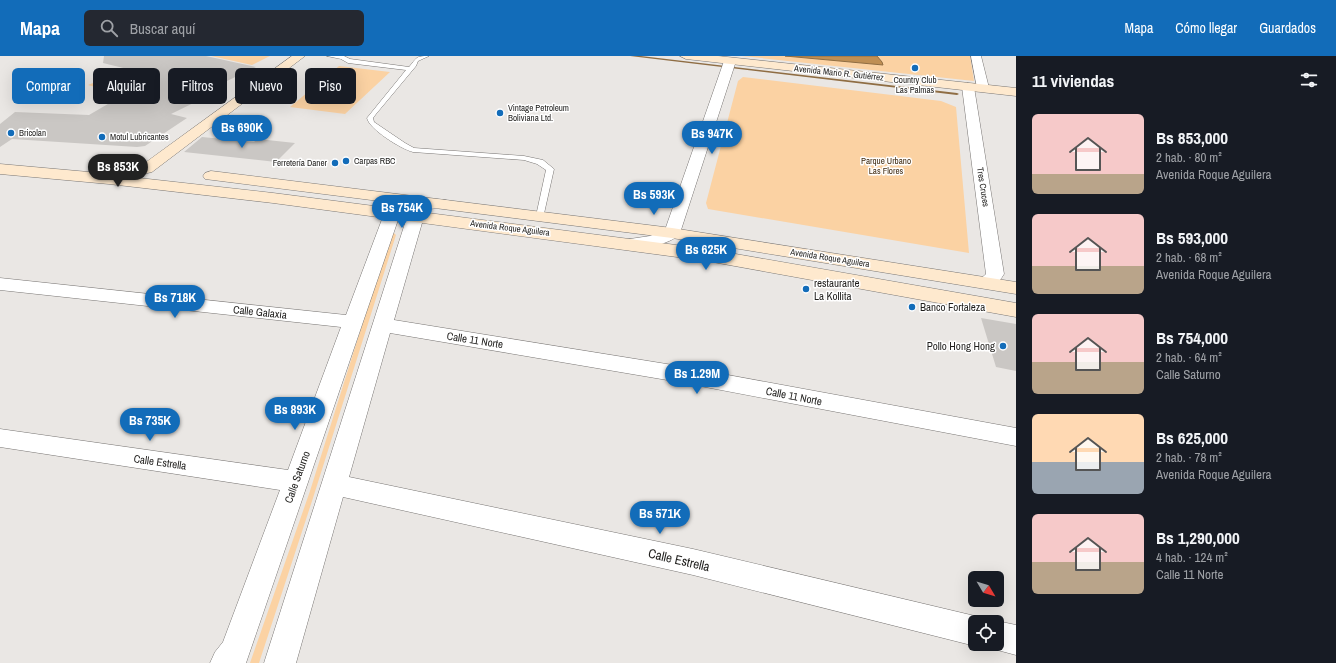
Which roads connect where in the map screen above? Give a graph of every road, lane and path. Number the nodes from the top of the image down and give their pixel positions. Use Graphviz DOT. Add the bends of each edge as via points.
graph roads {
  1 [pos="299,56"];
  2 [pos="330,56"];
  3 [pos="426,56"];
  4 [pos="686,56"];
  5 [pos="976,56"];
  6 [pos="728,65"];
  7 [pos="409,69"];
  8 [pos="976,87"];
  9 [pos="1016,92"];
  10 [pos="0,156"];
  11 [pos="147,168"];
  12 [pos="0,169"];
  13 [pos="83,177"];
  14 [pos="192,189"];
  15 [pos="444,204"];
  16 [pos="398,208"];
  17 [pos="540,216"];
  18 [pos="672,233"];
  19 [pos="629,244"];
  20 [pos="707,256"];
  21 [pos="985,283"];
  22 [pos="0,284"];
  23 [pos="1016,288"];
  24 [pos="1016,310"];
  25 [pos="352,322"];
  26 [pos="383,325"];
  27 [pos="1016,437"];
  28 [pos="0,438"];
  29 [pos="296,482"];
  30 [pos="334,484"];
  31 [pos="968,628"];
  32 [pos="1004,637"];
  33 [pos="1016,640"];
  34 [pos="226,663"];
  35 [pos="280,663"];
  1 -- 11 [label="main road"];
  2 -- 7 [label="lane" via="342,57 348,61"];
  3 -- 7 [label="lane" via="416,60"];
  4 -- 6 [label="main road, Avenida Mario R. Gutiérrez"];
  5 -- 8 [label="street"];
  6 -- 8 [label="main road, Avenida Mario R. Gutiérrez"];
  6 -- 18 [label="street"];
  7 -- 17 [label="lane" via="373,113 370,123 413,150 499,156 540,162 550,169"];
  8 -- 9 [label="main road, Avenida Mario R. Gutiérrez"];
  8 -- 21 [label="street, Tres Cruces" via="995,274"];
  10 -- 11 [label="main road, Avenida Roque Aguilera"];
  11 -- 13 [label="main road" via="130,173"];
  11 -- 14 [label="main road" via="152,175"];
  11 -- 16 [label="main road, Avenida Roque Aguilera"];
  12 -- 13 [label="main road, Avenida Roque Aguilera"];
  13 -- 14 [label="main road, Avenida Roque Aguilera"];
  14 -- 16 [label="main road, Avenida Roque Aguilera"];
  15 -- 16 [label="main road, Avenida Roque Aguilera"];
  15 -- 16 [label="street"];
  15 -- 17 [label="main road, Avenida Roque Aguilera"];
  16 -- 19 [label="main road, Avenida Roque Aguilera"];
  16 -- 25 [label="street, Calle Saturno"];
  16 -- 26 [label="street"];
  17 -- 18 [label="main road, Avenida Roque Aguilera"];
  18 -- 19 [label="street" via="653,241"];
  18 -- 20 [label="street" via="685,246"];
  18 -- 21 [label="main road, Avenida Roque Aguilera"];
  19 -- 20 [label="main road, Avenida Roque Aguilera"];
  20 -- 24 [label="main road, Avenida Roque Aguilera"];
  21 -- 23 [label="main road, Avenida Roque Aguilera"];
  22 -- 25 [label="street, Calle Galaxia"];
  25 -- 29 [label="street, Calle Saturno"];
  26 -- 27 [label="street, Calle 11 Norte" via="679,374"];
  26 -- 30 [label="street"];
  28 -- 29 [label="street, Calle Estrella"];
  29 -- 34 [label="street, Calle Saturno" via="235,652"];
  30 -- 31 [label="street, Calle Estrella" via="693,562"];
  30 -- 35 [label="street"];
  32 -- 33 [label="street"];
}
